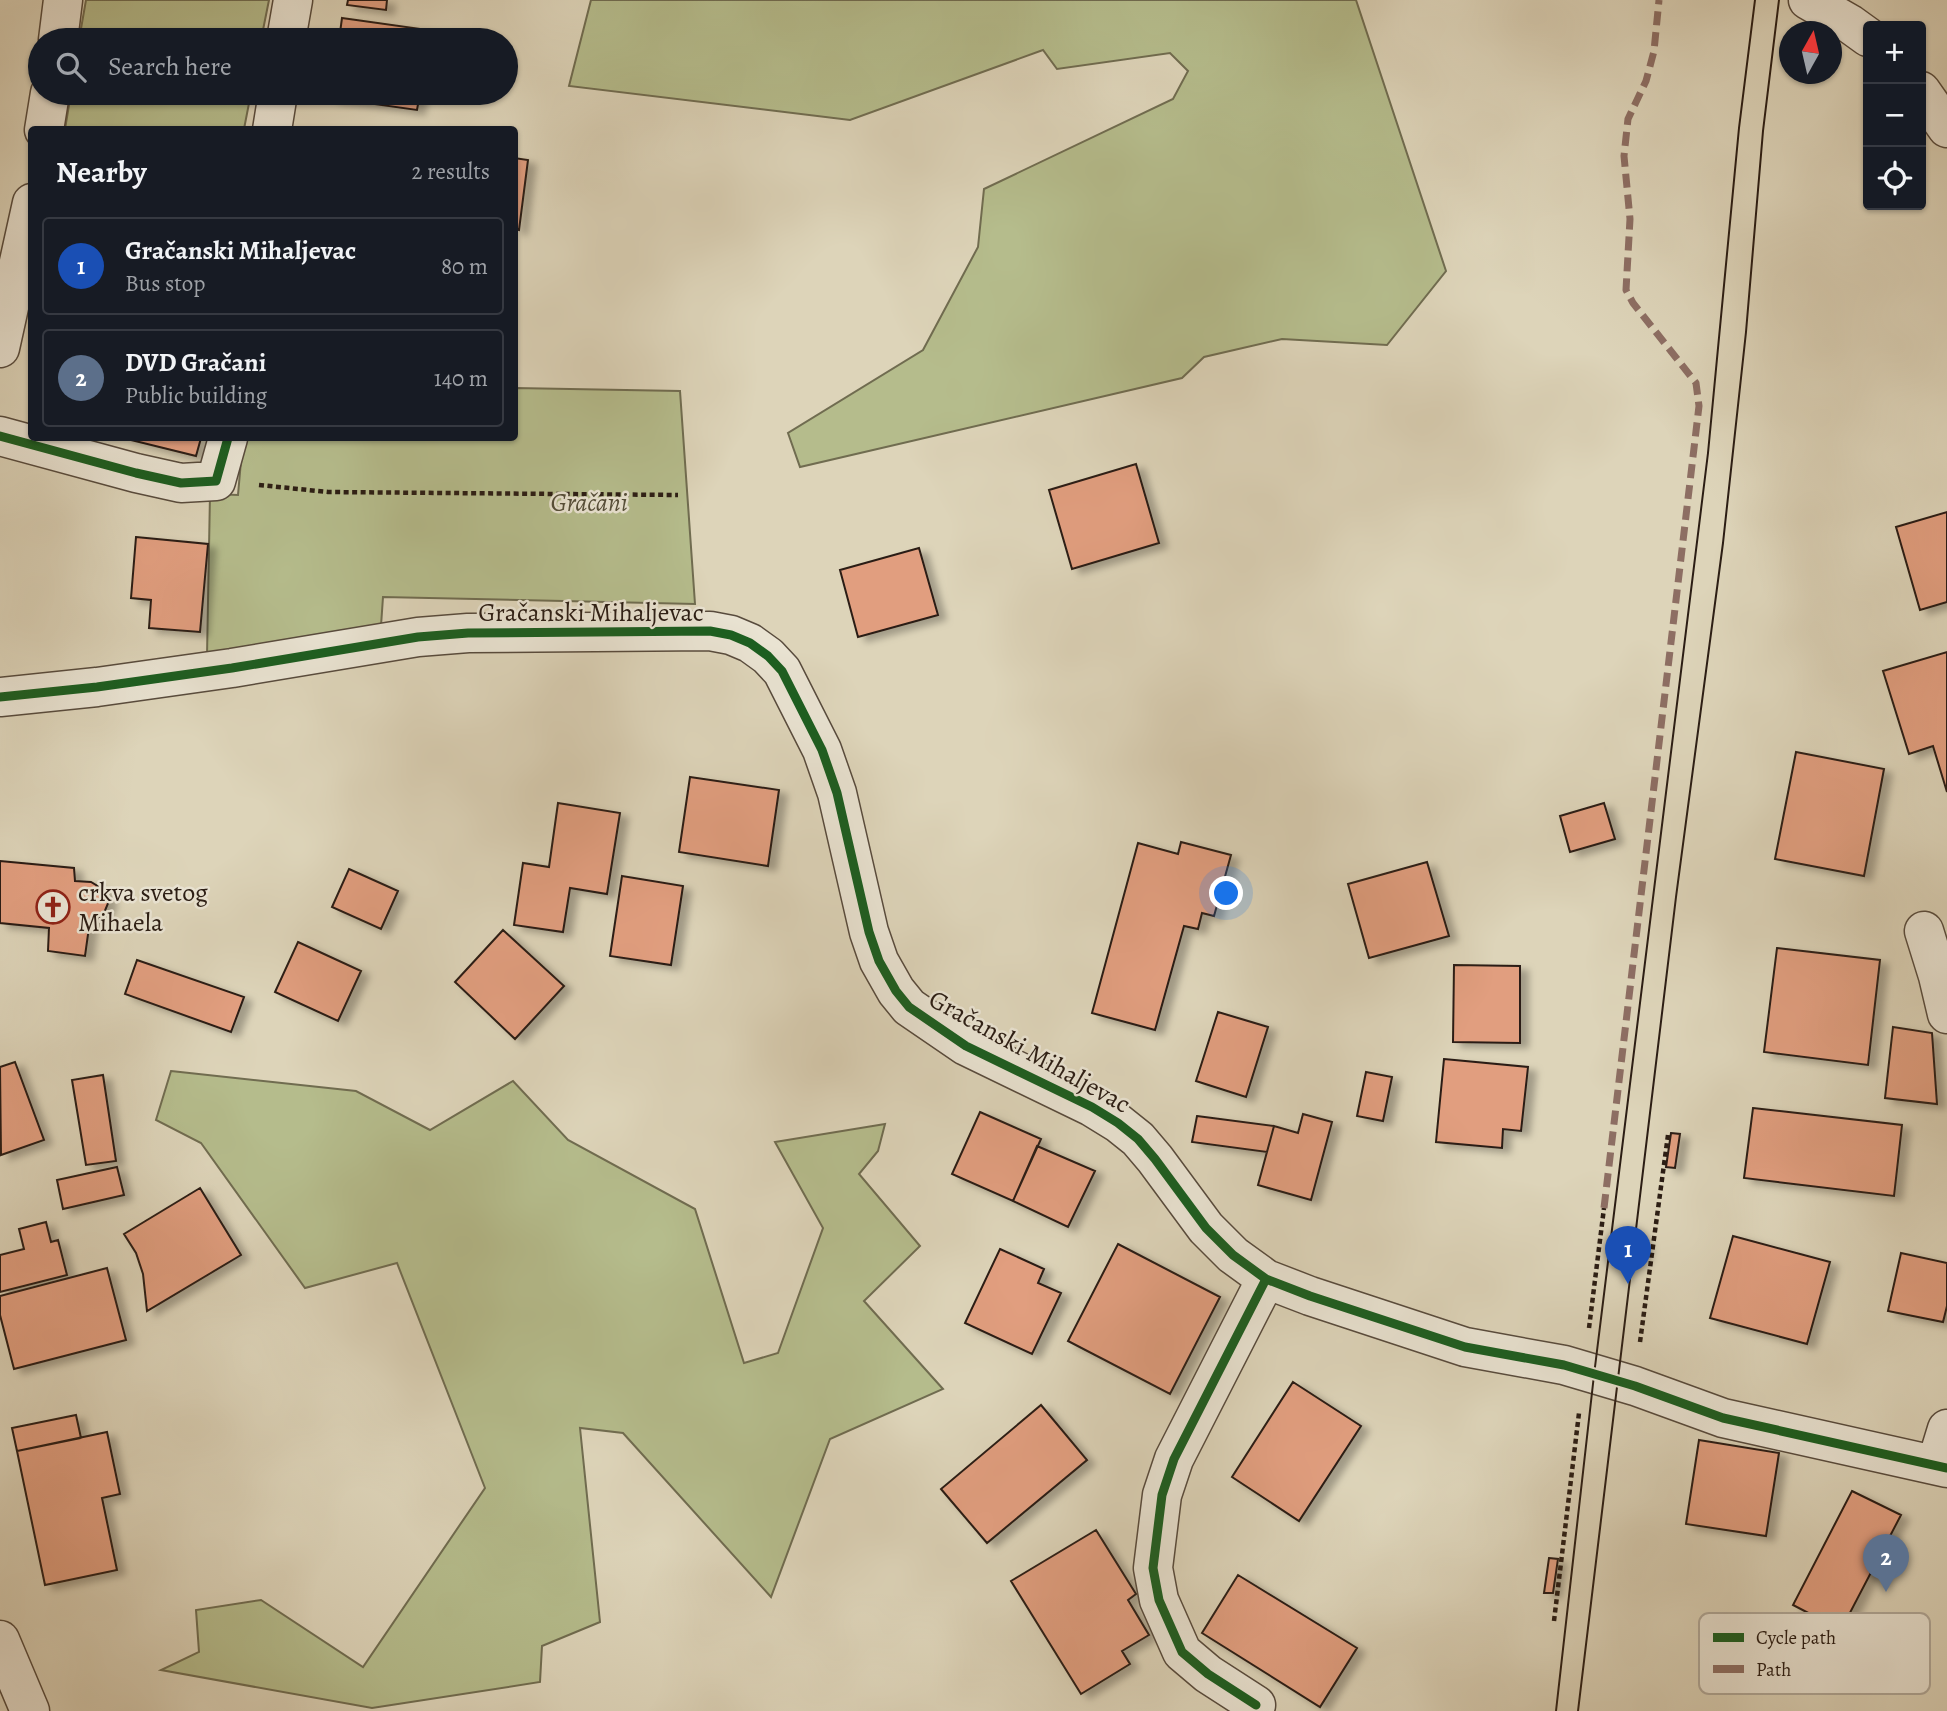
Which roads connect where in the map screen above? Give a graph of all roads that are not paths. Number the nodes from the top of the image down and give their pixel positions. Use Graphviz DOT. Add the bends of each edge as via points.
graph roads {
  1 [pos="63,0"];
  2 [pos="293,0"];
  3 [pos="1808,0"];
  4 [pos="1867,0"];
  5 [pos="1878,21"];
  6 [pos="60,28"];
  7 [pos="288,28"];
  8 [pos="1863,33"];
  9 [pos="1926,98"];
  10 [pos="48,105"];
  11 [pos="276,105"];
  12 [pos="45,126"];
  13 [pos="273,126"];
  14 [pos="1947,128"];
  15 [pos="28,221"];
  16 [pos="0,348"];
  17 [pos="0,436"];
  18 [pos="227,441"];
  19 [pos="0,697"];
  20 [pos="1924,932"];
  21 [pos="1947,1014"];
  22 [pos="1266,1279"];
  23 [pos="1947,1429"];
  24 [pos="1942,1466"];
  25 [pos="0,1640"];
  26 [pos="1256,1705"];
  27 [pos="30,1711"];
  1 -- 6 [label="street"];
  2 -- 7 [label="street"];
  3 -- 8 [label="street"];
  4 -- 5 [label="street"];
  9 -- 14 [label="street"];
  10 -- 12 [label="street"];
  11 -- 13 [label="street"];
  15 -- 16 [label="street"];
  17 -- 18 [label="street" via="181,483 216,481"];
  19 -- 22 [label="street, Gračanski Mihaljevac" via="443,635 710,631 750,643 782,671 822,750 837,793 869,932 895,991 909,1007 966,1046 1092,1107 1125,1128 1155,1159 1206,1228"];
  20 -- 21 [label="street"];
  22 -- 24 [label="street, Gračanski Mihaljevac" via="1465,1347 1564,1365 1723,1418"];
  22 -- 26 [label="street" via="1174,1458 1162,1495 1153,1568 1159,1600 1182,1652"];
  23 -- 24 [label="street, Gračanski Mihaljevac"];
  25 -- 27 [label="street"];
}
